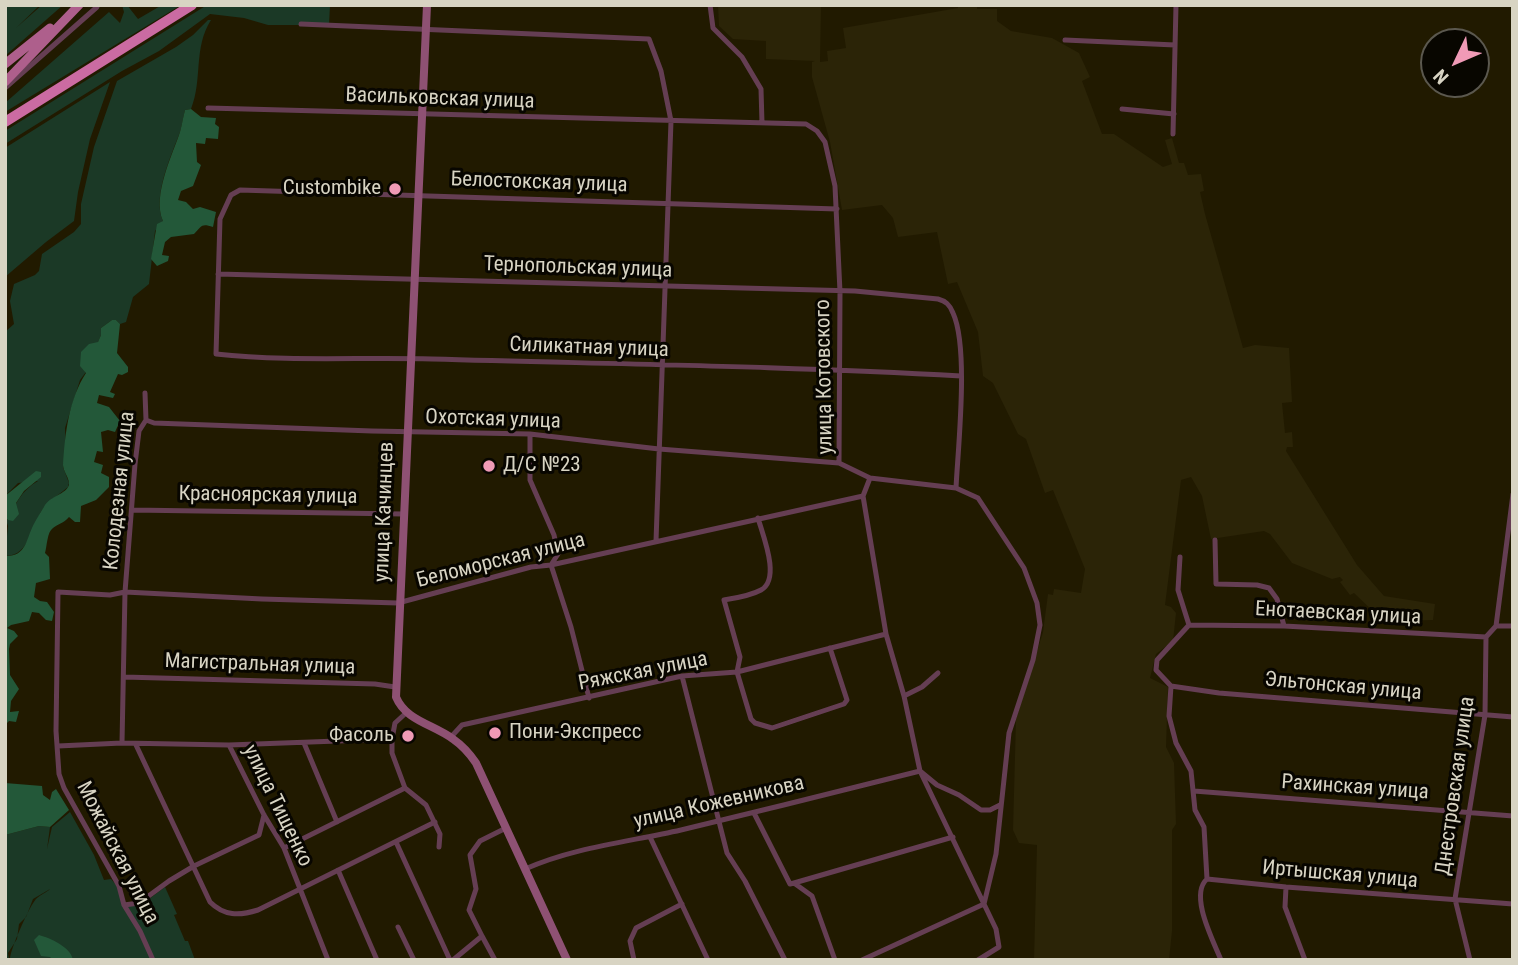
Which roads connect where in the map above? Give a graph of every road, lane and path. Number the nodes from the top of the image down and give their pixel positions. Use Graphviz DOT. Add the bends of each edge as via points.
graph roads {
  1 [pos="78,5"];
  2 [pos="192,5"];
  3 [pos="426,5"];
  4 [pos="710,5"];
  5 [pos="1176,5"];
  6 [pos="97,7"];
  7 [pos="301,24"];
  8 [pos="425,29"];
  9 [pos="1065,40"];
  10 [pos="1175,45"];
  11 [pos="5,66"];
  12 [pos="5,82"];
  13 [pos="5,88"];
  14 [pos="208,108"];
  15 [pos="1122,109"];
  16 [pos="423,114"];
  17 [pos="1174,114"];
  18 [pos="671,121"];
  19 [pos="5,122"];
  20 [pos="762,123"];
  21 [pos="1173,134"];
  22 [pos="418,195"];
  23 [pos="669,203"];
  24 [pos="837,209"];
  25 [pos="218,274"];
  26 [pos="413,278"];
  27 [pos="666,286"];
  28 [pos="840,292"];
  29 [pos="411,358"];
  30 [pos="663,366"];
  31 [pos="839,369"];
  32 [pos="961,376"];
  33 [pos="145,393"];
  34 [pos="146,420"];
  35 [pos="406,432"];
  36 [pos="530,434"];
  37 [pos="659,449"];
  38 [pos="839,463"];
  39 [pos="870,478"];
  40 [pos="956,488"];
  41 [pos="1513,494"];
  42 [pos="863,496"];
  43 [pos="132,510"];
  44 [pos="404,514"];
  45 [pos="758,518"];
  46 [pos="1215,540"];
  47 [pos="656,541"];
  48 [pos="1180,557"];
  49 [pos="551,565"];
  50 [pos="58,592"];
  51 [pos="125,592"];
  52 [pos="398,603"];
  53 [pos="1189,625"];
  54 [pos="1284,626"];
  55 [pos="1496,626"];
  56 [pos="1513,626"];
  57 [pos="886,634"];
  58 [pos="1486,637"];
  59 [pos="830,648"];
  60 [pos="737,671"];
  61 [pos="938,673"];
  62 [pos="682,676"];
  63 [pos="124,677"];
  64 [pos="395,687"];
  65 [pos="1171,687"];
  66 [pos="904,696"];
  67 [pos="589,698"];
  68 [pos="406,713"];
  69 [pos="1485,715"];
  70 [pos="1513,718"];
  71 [pos="451,737"];
  72 [pos="392,740"];
  73 [pos="122,743"];
  74 [pos="304,743"];
  75 [pos="136,745"];
  76 [pos="229,745"];
  77 [pos="58,746"];
  78 [pos="920,771"];
  79 [pos="405,788"];
  80 [pos="1194,791"];
  81 [pos="1000,805"];
  82 [pos="754,813"];
  83 [pos="1469,813"];
  84 [pos="264,816"];
  85 [pos="1513,816"];
  86 [pos="718,821"];
  87 [pos="337,822"];
  88 [pos="435,822"];
  89 [pos="506,828"];
  90 [pos="650,837"];
  91 [pos="953,837"];
  92 [pos="396,842"];
  93 [pos="439,847"];
  94 [pos="284,848"];
  95 [pos="194,866"];
  96 [pos="525,869"];
  97 [pos="338,870"];
  98 [pos="1207,878"];
  99 [pos="794,883"];
  100 [pos="1286,887"];
  101 [pos="300,891"];
  102 [pos="1455,899"];
  103 [pos="682,904"];
  104 [pos="984,904"];
  105 [pos="1513,904"];
  106 [pos="124,905"];
  107 [pos="398,926"];
  108 [pos="482,936"];
  109 [pos="152,960"];
  110 [pos="328,960"];
  111 [pos="377,960"];
  112 [pos="414,960"];
  113 [pos="451,960"];
  114 [pos="495,960"];
  115 [pos="567,960"];
  116 [pos="634,960"];
  117 [pos="708,960"];
  118 [pos="785,960"];
  119 [pos="835,960"];
  120 [pos="862,960"];
  121 [pos="978,960"];
  122 [pos="1221,960"];
  123 [pos="1305,960"];
  124 [pos="1470,960"];
  1 -- 11 [label="main road"];
  1 -- 12 [label="main road"];
  2 -- 19 [label="highway"];
  3 -- 8 [label="main road, улица Качинцев"];
  4 -- 20 [label="street" via="713,28 743,57 761,89"];
  5 -- 10 [label="street"];
  6 -- 13 [label="street"];
  7 -- 8 [label="street"];
  8 -- 16 [label="main road, улица Качинцев"];
  8 -- 18 [label="street" via="649,39 662,71"];
  9 -- 10 [label="street"];
  10 -- 17 [label="street"];
  14 -- 16 [label="street, Васильковская улица"];
  15 -- 17 [label="street"];
  16 -- 18 [label="street, Васильковская улица"];
  16 -- 22 [label="main road, улица Качинцев"];
  17 -- 21 [label="street"];
  18 -- 20 [label="street, улица Котовского"];
  18 -- 23 [label="street"];
  20 -- 24 [label="street, улица Котовского" via="806,124 817,131 825,142"];
  22 -- 23 [label="street, Белостокская улица"];
  22 -- 25 [label="street, Белостокская улица" via="240,190 231,195 220,219"];
  22 -- 26 [label="main road, улица Качинцев"];
  23 -- 24 [label="street, Белостокская улица"];
  23 -- 27 [label="street"];
  24 -- 28 [label="street, улица Котовского"];
  25 -- 26 [label="street, Тернопольская улица"];
  25 -- 29 [label="street, Силикатная улица" via="216,354 260,359"];
  26 -- 27 [label="street, Тернопольская улица"];
  26 -- 29 [label="main road, улица Качинцев"];
  27 -- 28 [label="street, Тернопольская улица"];
  27 -- 30 [label="street"];
  28 -- 31 [label="street, улица Котовского"];
  28 -- 32 [label="street, Тернопольская улица" via="886,292 946,302 959,332"];
  29 -- 30 [label="street, Силикатная улица"];
  29 -- 35 [label="main road, улица Качинцев"];
  30 -- 31 [label="street, Силикатная улица"];
  30 -- 37 [label="street"];
  31 -- 32 [label="street, Силикатная улица"];
  31 -- 38 [label="street, улица Котовского"];
  32 -- 40 [label="street"];
  33 -- 34 [label="street, Колодезная улица"];
  34 -- 35 [label="street, Охотская улица"];
  34 -- 43 [label="street, Колодезная улица" via="139,431"];
  35 -- 36 [label="street, Охотская улица"];
  35 -- 44 [label="main road, улица Качинцев"];
  36 -- 37 [label="street, Охотская улица"];
  36 -- 49 [label="street" via="530,480 558,554"];
  37 -- 38 [label="street, Охотская улица"];
  37 -- 47 [label="street"];
  38 -- 39 [label="street, улица Котовского"];
  39 -- 40 [label="street"];
  39 -- 42 [label="street"];
  40 -- 81 [label="street" via="978,498 995,521 1024,568 1037,603 1038,637 1009,733"];
  41 -- 55 [label="street"];
  42 -- 45 [label="street, Беломорская улица"];
  42 -- 57 [label="street"];
  43 -- 44 [label="street, Красноярская улица"];
  43 -- 51 [label="street, Колодезная улица"];
  44 -- 52 [label="main road, улица Качинцев"];
  45 -- 47 [label="street, Беломорская улица"];
  45 -- 60 [label="street" via="771,579 764,589 724,600 740,657"];
  46 -- 54 [label="street" via="1216,584 1269,588 1277,598"];
  47 -- 49 [label="street, Беломорская улица"];
  48 -- 53 [label="street" via="1178,590"];
  49 -- 52 [label="street, Беломорская улица"];
  49 -- 67 [label="street"];
  50 -- 51 [label="street, Беломорская улица"];
  50 -- 77 [label="street, Можайская улица"];
  51 -- 52 [label="street, Беломорская улица"];
  51 -- 63 [label="street, Колодезная улица"];
  52 -- 64 [label="main road, улица Качинцев"];
  53 -- 54 [label="street, Енотаевская улица"];
  53 -- 65 [label="street" via="1157,660 1156,670"];
  54 -- 58 [label="street, Енотаевская улица"];
  55 -- 56 [label="street"];
  55 -- 58 [label="street"];
  57 -- 59 [label="street, Ряжская улица"];
  57 -- 66 [label="street"];
  58 -- 69 [label="street, Днестровская улица"];
  59 -- 60 [label="street, Ряжская улица"];
  59 -- 60 [label="street" via="847,700 772,728 751,719"];
  60 -- 62 [label="street, Ряжская улица"];
  61 -- 66 [label="street"];
  62 -- 67 [label="street, Ряжская улица"];
  62 -- 86 [label="street"];
  63 -- 64 [label="street, Магистральная улица"];
  63 -- 73 [label="street, Колодезная улица"];
  64 -- 68 [label="main road, улица Качинцев"];
  65 -- 69 [label="street, Эльтонская улица"];
  65 -- 80 [label="street" via="1169,716"];
  66 -- 78 [label="street"];
  67 -- 71 [label="street, Ряжская улица" via="462,724"];
  68 -- 71 [label="main road"];
  68 -- 72 [label="street" via="395,723"];
  69 -- 70 [label="street, Эльтонская улица"];
  69 -- 83 [label="street, Днестровская улица"];
  71 -- 89 [label="main road" via="477,763"];
  72 -- 74 [label="street"];
  72 -- 79 [label="street"];
  73 -- 75 [label="street"];
  73 -- 77 [label="street"];
  74 -- 76 [label="street"];
  74 -- 87 [label="street"];
  75 -- 76 [label="street"];
  75 -- 95 [label="street"];
  76 -- 84 [label="street, улица Тищенко"];
  77 -- 106 [label="street, Можайская улица" via="64,788 119,886"];
  78 -- 81 [label="street" via="981,810"];
  78 -- 82 [label="street, улица Кожевникова"];
  78 -- 91 [label="street"];
  79 -- 87 [label="street"];
  79 -- 88 [label="street" via="426,804"];
  80 -- 83 [label="street, Рахинская улица"];
  80 -- 98 [label="street" via="1195,810 1204,827"];
  81 -- 104 [label="street" via="996,854"];
  82 -- 86 [label="street, улица Кожевникова"];
  82 -- 99 [label="street" via="790,884"];
  83 -- 85 [label="street, Рахинская улица"];
  83 -- 102 [label="street, Днестровская улица"];
  84 -- 94 [label="street, улица Тищенко"];
  84 -- 95 [label="street" via="259,835"];
  86 -- 90 [label="street, улица Кожевникова"];
  86 -- 118 [label="street" via="727,853"];
  87 -- 94 [label="street"];
  88 -- 92 [label="street"];
  88 -- 93 [label="street"];
  89 -- 96 [label="main road"];
  89 -- 108 [label="street" via="480,841 470,855 476,889 469,910"];
  90 -- 96 [label="street, улица Кожевникова" via="594,846"];
  90 -- 103 [label="street"];
  91 -- 99 [label="street"];
  91 -- 104 [label="street"];
  92 -- 97 [label="street"];
  92 -- 113 [label="street"];
  94 -- 101 [label="street, улица Тищенко"];
  95 -- 101 [label="street" via="210,902 220,912 246,914"];
  95 -- 106 [label="street" via="139,903"];
  96 -- 115 [label="main road"];
  97 -- 101 [label="street"];
  97 -- 111 [label="street"];
  98 -- 100 [label="street, Иртышская улица"];
  98 -- 122 [label="street" via="1199,894"];
  99 -- 119 [label="street" via="812,896"];
  100 -- 102 [label="street, Иртышская улица"];
  100 -- 123 [label="street" via="1285,907"];
  101 -- 110 [label="street, улица Тищенко"];
  102 -- 105 [label="street, Иртышская улица"];
  102 -- 124 [label="street, Днестровская улица"];
  103 -- 116 [label="street" via="636,928 630,942"];
  103 -- 117 [label="street"];
  104 -- 120 [label="street"];
  104 -- 121 [label="street" via="999,947"];
  106 -- 109 [label="street, Можайская улица"];
  107 -- 112 [label="street"];
  108 -- 113 [label="street"];
  108 -- 114 [label="street"];
}
